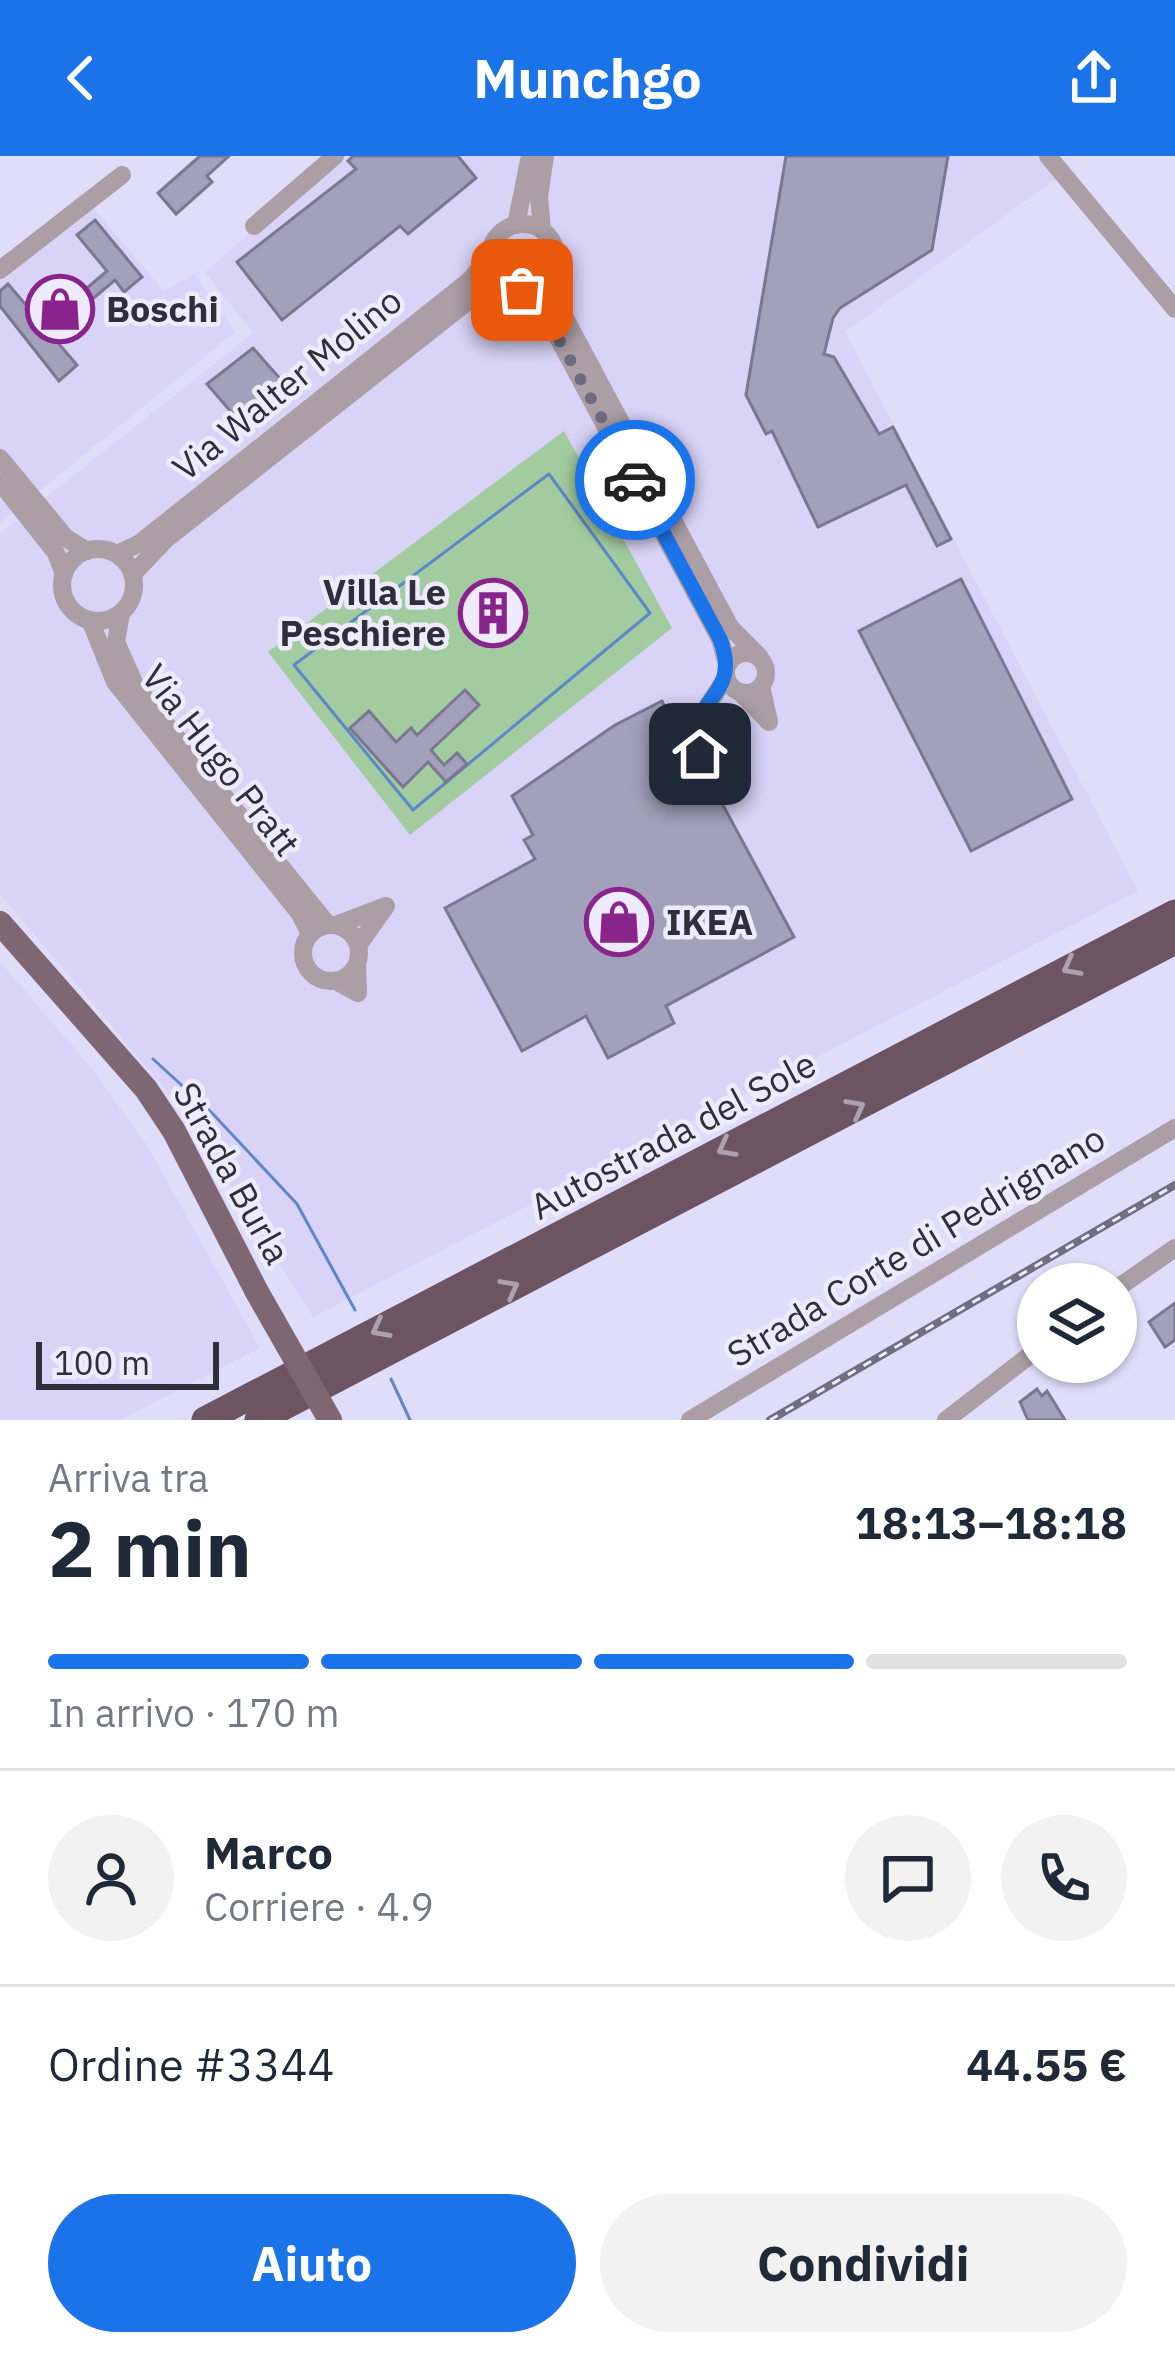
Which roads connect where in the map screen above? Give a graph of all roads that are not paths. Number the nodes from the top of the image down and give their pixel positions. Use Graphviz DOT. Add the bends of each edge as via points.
graph roads {
  1 [pos="334,156"];
  2 [pos="530,156"];
  3 [pos="545,156"];
  4 [pos="1048,156"];
  5 [pos="122,175"];
  6 [pos="516,225"];
  7 [pos="254,226"];
  8 [pos="542,230"];
  9 [pos="491,254"];
  10 [pos="0,270"];
  11 [pos="550,276"];
  12 [pos="516,289"];
  13 [pos="1175,309"];
  14 [pos="0,458"];
  15 [pos="0,482"];
  16 [pos="87,550"];
  17 [pos="117,554"];
  18 [pos="64,574"];
  19 [pos="133,574"];
  20 [pos="121,614"];
  21 [pos="89,620"];
  22 [pos="759,656"];
  23 [pos="733,681"];
  24 [pos="761,686"];
  25 [pos="700,754"];
  26 [pos="1175,913"];
  27 [pos="0,923"];
  28 [pos="325,928"];
  29 [pos="1175,941"];
  30 [pos="358,954"];
  31 [pos="1175,1128"];
  32 [pos="1175,1248"];
  33 [pos="1137,1274"];
  34 [pos="1017,1365"];
  35 [pos="205,1420"];
  36 [pos="258,1420"];
  37 [pos="331,1420"];
  38 [pos="690,1420"];
  39 [pos="946,1420"];
  1 -- 7 [label="street"];
  2 -- 6 [label="street, Via Walter Molino"];
  3 -- 8 [label="street"];
  4 -- 13 [label="street"];
  5 -- 10 [label="street"];
  6 -- 8 [label="street"];
  6 -- 9 [label="street, Via Walter Molino"];
  8 -- 11 [label="street" via="556,256"];
  9 -- 12 [label="street" via="493,271"];
  9 -- 17 [label="street, Via Walter Molino" via="470,280"];
  11 -- 12 [label="street, Via Walter Molino"];
  11 -- 22 [label="street" via="556,303 730,627"];
  12 -- 19 [label="street, Via Walter Molino" via="476,295 165,539"];
  12 -- 23 [label="street" via="537,302 556,335 720,639"];
  14 -- 16 [label="street" via="66,538"];
  15 -- 18 [label="street"];
  16 -- 17 [label="street"];
  16 -- 18 [label="street"];
  17 -- 19 [label="street"];
  18 -- 21 [label="street" via="68,604"];
  19 -- 20 [label="street" via="134,593"];
  20 -- 21 [label="street"];
  20 -- 28 [label="street, Via Hugo Pratt" via="116,642 127,674"];
  21 -- 28 [label="street, Via Hugo Pratt" via="115,682 300,914"];
  22 -- 23 [label="street" via="740,653"];
  22 -- 24 [label="street" via="766,667"];
  23 -- 24 [label="street"];
  23 -- 24 [label="street" via="769,722"];
  23 -- 25 [label="street" via="694,730"];
  26 -- 35 [label="highway, Autostrada del Sole, one-way"];
  27 -- 37 [label="main road, Strada Burla, bridge" via="174,1131"];
  28 -- 30 [label="street" via="350,931"];
  28 -- 30 [label="street" via="303,949 317,978 336,981"];
  28 -- 30 [label="street" via="386,906"];
  36 -- 29 [label="highway, Autostrada del Sole, one-way"];
  31 -- 38 [label="street, Strada Corte di Pedrignano"];
  32 -- 33 [label="street"];
  34 -- 39 [label="street"];
}
